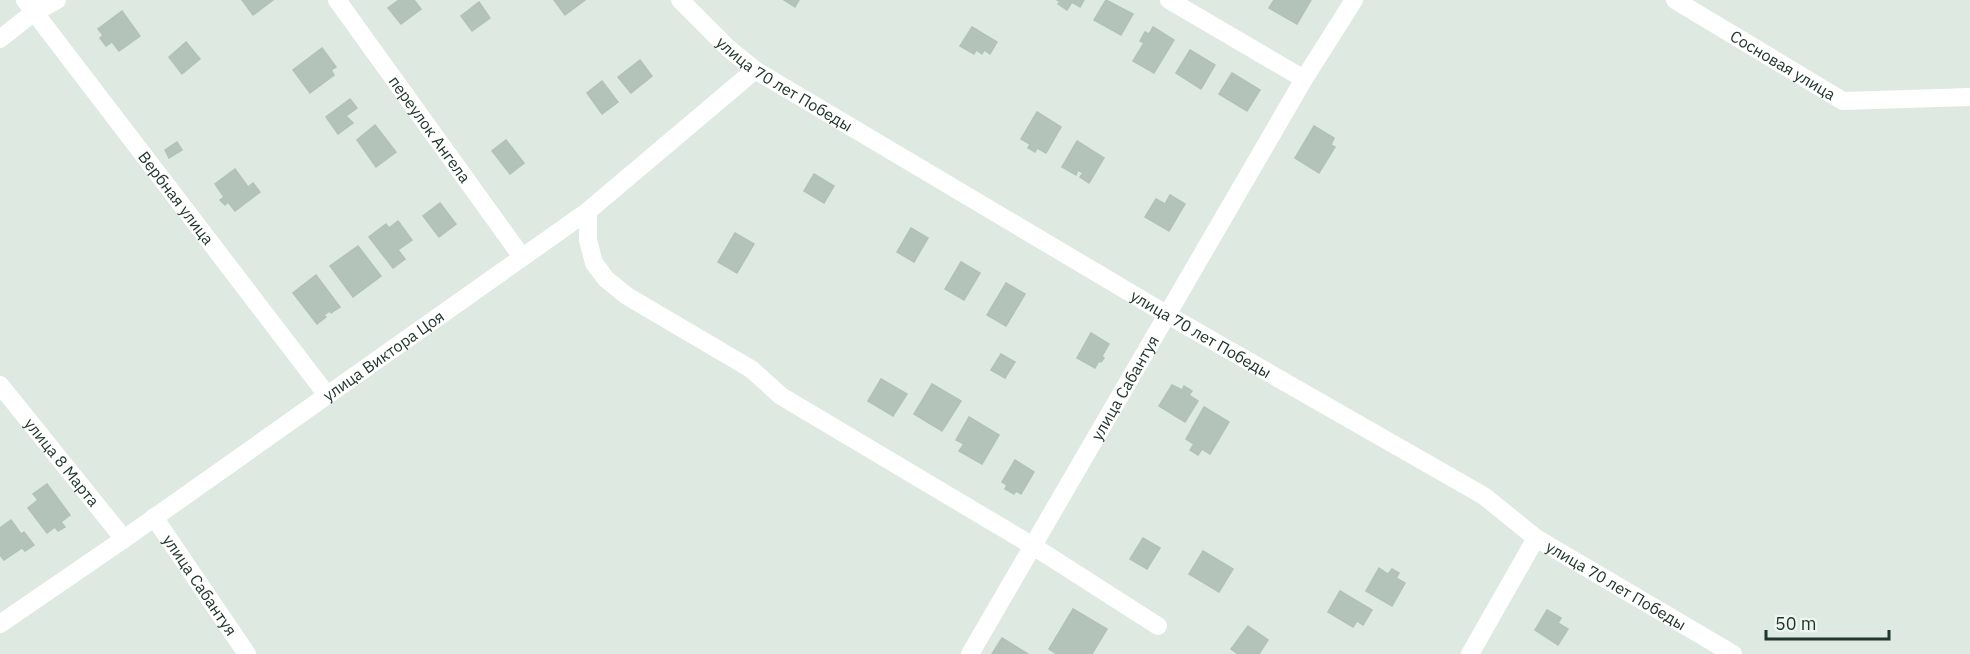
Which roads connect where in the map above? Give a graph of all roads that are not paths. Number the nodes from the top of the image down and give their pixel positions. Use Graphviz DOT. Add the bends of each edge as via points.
graph roads {
  1 [pos="57,0"];
  2 [pos="337,0"];
  3 [pos="680,0"];
  4 [pos="1169,0"];
  5 [pos="1354,0"];
  6 [pos="1675,0"];
  7 [pos="29,6"];
  8 [pos="0,39"];
  9 [pos="755,70"];
  10 [pos="1304,79"];
  11 [pos="1970,97"];
  12 [pos="588,211"];
  13 [pos="522,257"];
  14 [pos="1166,314"];
  15 [pos="0,385"];
  16 [pos="327,395"];
  17 [pos="154,517"];
  18 [pos="1536,538"];
  19 [pos="124,539"];
  20 [pos="1034,546"];
  21 [pos="0,624"];
  22 [pos="1158,626"];
  23 [pos="247,654"];
  24 [pos="970,654"];
  25 [pos="1470,654"];
  26 [pos="1733,654"];
  1 -- 7 [label="street"];
  2 -- 13 [label="street, переулок Ангела"];
  3 -- 9 [label="street, улица 70 лет Победы"];
  4 -- 10 [label="street"];
  5 -- 10 [label="street, улица Сабантуя"];
  6 -- 11 [label="street, Сосновая улица" via="1843,101"];
  7 -- 8 [label="street"];
  7 -- 16 [label="street, Вербная улица"];
  9 -- 12 [label="street, улица Виктора Цоя"];
  9 -- 14 [label="street, улица 70 лет Победы"];
  10 -- 14 [label="street, улица Сабантуя"];
  12 -- 13 [label="street, улица Виктора Цоя"];
  12 -- 20 [label="street" via="588,240 594,263 627,296 751,369 781,396"];
  13 -- 16 [label="street, улица Виктора Цоя"];
  14 -- 18 [label="street, улица 70 лет Победы" via="1484,496"];
  14 -- 20 [label="street, улица Сабантуя"];
  15 -- 19 [label="street, улица 8 Марта"];
  16 -- 17 [label="street, улица Виктора Цоя"];
  17 -- 19 [label="street, улица Виктора Цоя"];
  17 -- 23 [label="street, улица Сабантуя"];
  18 -- 25 [label="street"];
  18 -- 26 [label="street, улица 70 лет Победы"];
  19 -- 21 [label="street, улица Виктора Цоя"];
  20 -- 22 [label="street"];
  20 -- 24 [label="street, улица Сабантуя"];
}
